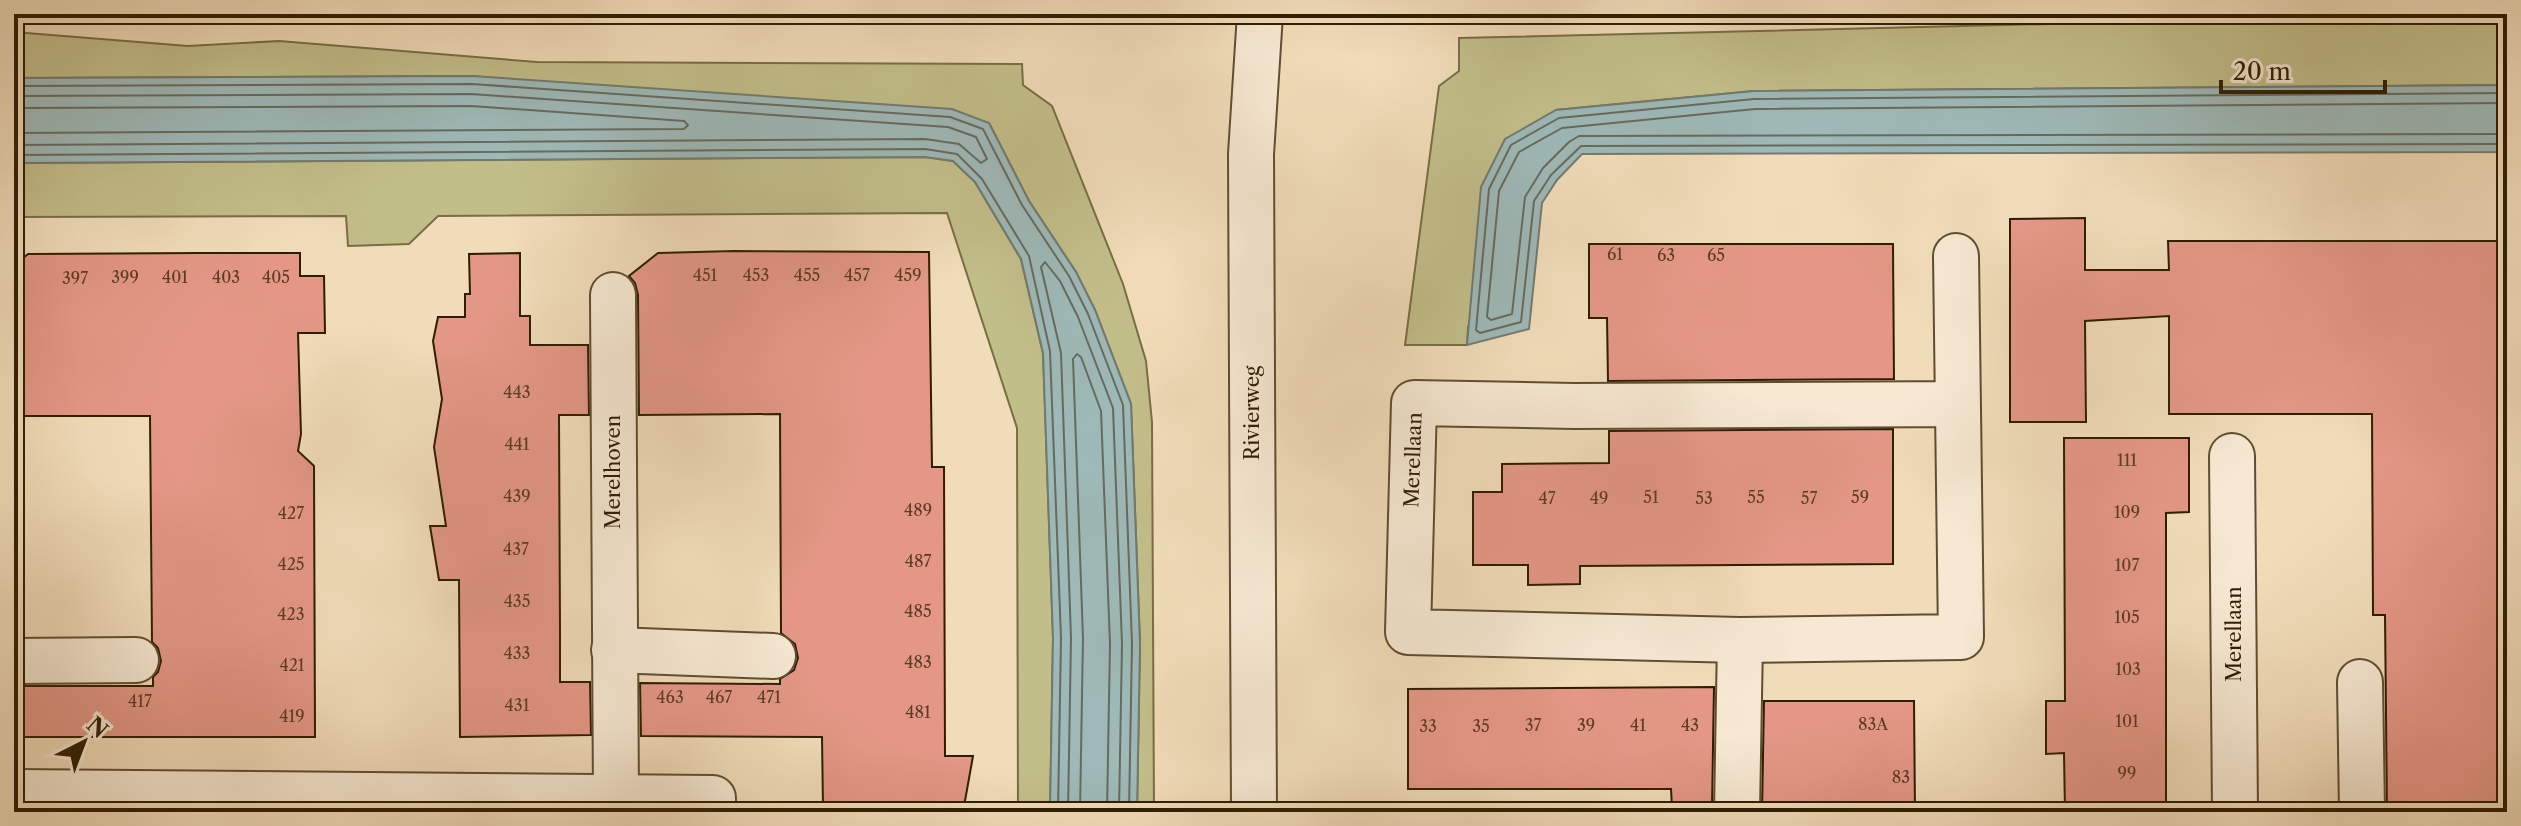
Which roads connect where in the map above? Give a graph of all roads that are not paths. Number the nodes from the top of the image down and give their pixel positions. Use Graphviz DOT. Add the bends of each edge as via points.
graph roads {
  1 [pos="1260,14"];
  2 [pos="1956,256"];
  3 [pos="613,295"];
  4 [pos="1958,404"];
  5 [pos="2232,456"];
  6 [pos="1740,640"];
  7 [pos="614,650"];
  8 [pos="773,656"];
  9 [pos="136,660"];
  10 [pos="14,661"];
  11 [pos="2360,682"];
  12 [pos="14,792"];
  13 [pos="616,798"];
  14 [pos="713,812"];
  15 [pos="1254,812"];
  16 [pos="1737,812"];
  17 [pos="2235,812"];
  18 [pos="2362,812"];
  1 -- 15 [label="street, Rivierweg" via="1251,154"];
  2 -- 4 [label="street, Merellaan"];
  3 -- 7 [label="street, Merelhoven"];
  4 -- 6 [label="street, Merellaan" via="1961,637"];
  4 -- 6 [label="street, Merellaan" via="1414,403 1408,632"];
  5 -- 17 [label="street, Merellaan"];
  6 -- 16 [label="street"];
  7 -- 8 [label="street"];
  7 -- 13 [label="street, Merelhoven"];
  9 -- 10 [label="street"];
  11 -- 18 [label="street"];
  12 -- 13 [label="street"];
  13 -- 14 [label="street" via="713,798"];
}
